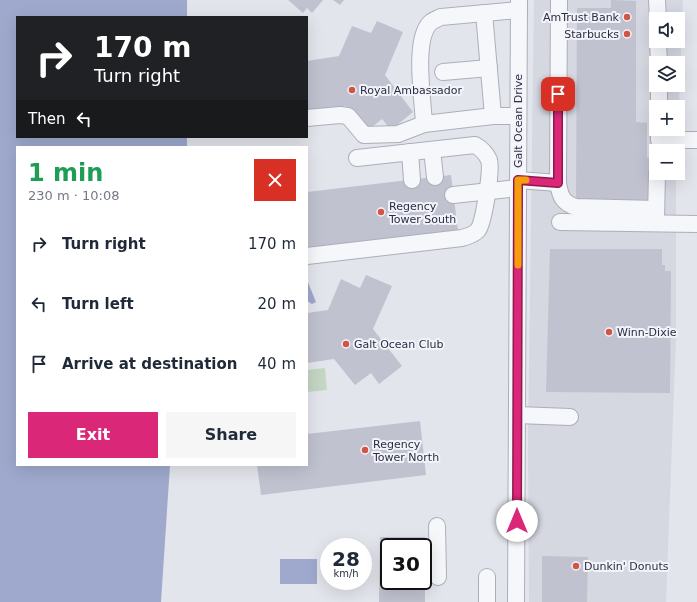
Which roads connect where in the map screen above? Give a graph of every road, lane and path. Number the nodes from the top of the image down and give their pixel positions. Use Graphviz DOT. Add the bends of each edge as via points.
graph roads {
  1 [pos="559,0"];
  2 [pos="657,0"];
  3 [pos="519,5"];
  4 [pos="658,12"];
  5 [pos="484,13"];
  6 [pos="489,68"];
  7 [pos="443,72"];
  8 [pos="493,116"];
  9 [pos="518,116"];
  10 [pos="308,118"];
  11 [pos="424,124"];
  12 [pos="659,140"];
  13 [pos="697,140"];
  14 [pos="432,150"];
  15 [pos="410,152"];
  16 [pos="357,158"];
  17 [pos="435,177"];
  18 [pos="412,180"];
  19 [pos="657,180"];
  20 [pos="558,183"];
  21 [pos="518,184"];
  22 [pos="488,193"];
  23 [pos="453,195"];
  24 [pos="656,217"];
  25 [pos="560,222"];
  26 [pos="697,224"];
  27 [pos="308,256"];
  28 [pos="517,415"];
  29 [pos="570,417"];
  30 [pos="437,526"];
  31 [pos="487,577"];
  32 [pos="438,578"];
  33 [pos="487,602"];
  34 [pos="516,602"];
  1 -- 20 [label="street"];
  2 -- 4 [label="street"];
  3 -- 5 [label="street"];
  3 -- 9 [label="street, Galt Ocean Drive"];
  5 -- 6 [label="street"];
  5 -- 11 [label="street" via="441,17 428,24 421,45 420,68"];
  6 -- 7 [label="street"];
  6 -- 8 [label="street"];
  8 -- 9 [label="street"];
  8 -- 11 [label="street"];
  9 -- 21 [label="street, Galt Ocean Drive"];
  10 -- 11 [label="street" via="348,116 364,135 398,134"];
  12 -- 13 [label="street"];
  14 -- 15 [label="street"];
  14 -- 17 [label="street"];
  14 -- 22 [label="street" via="475,145 483,150 490,162"];
  15 -- 16 [label="street"];
  15 -- 18 [label="street"];
  19 -- 24 [label="street"];
  20 -- 21 [label="street"];
  20 -- 24 [label="street" via="561,197 567,205"];
  21 -- 22 [label="street"];
  21 -- 28 [label="street, Galt Ocean Drive"];
  22 -- 23 [label="street"];
  22 -- 27 [label="street" via="479,229 472,235 424,238"];
  24 -- 25 [label="street"];
  24 -- 26 [label="street"];
  28 -- 29 [label="street"];
  28 -- 34 [label="street, Galt Ocean Drive"];
  30 -- 32 [label="street"];
  31 -- 33 [label="street"];
}
